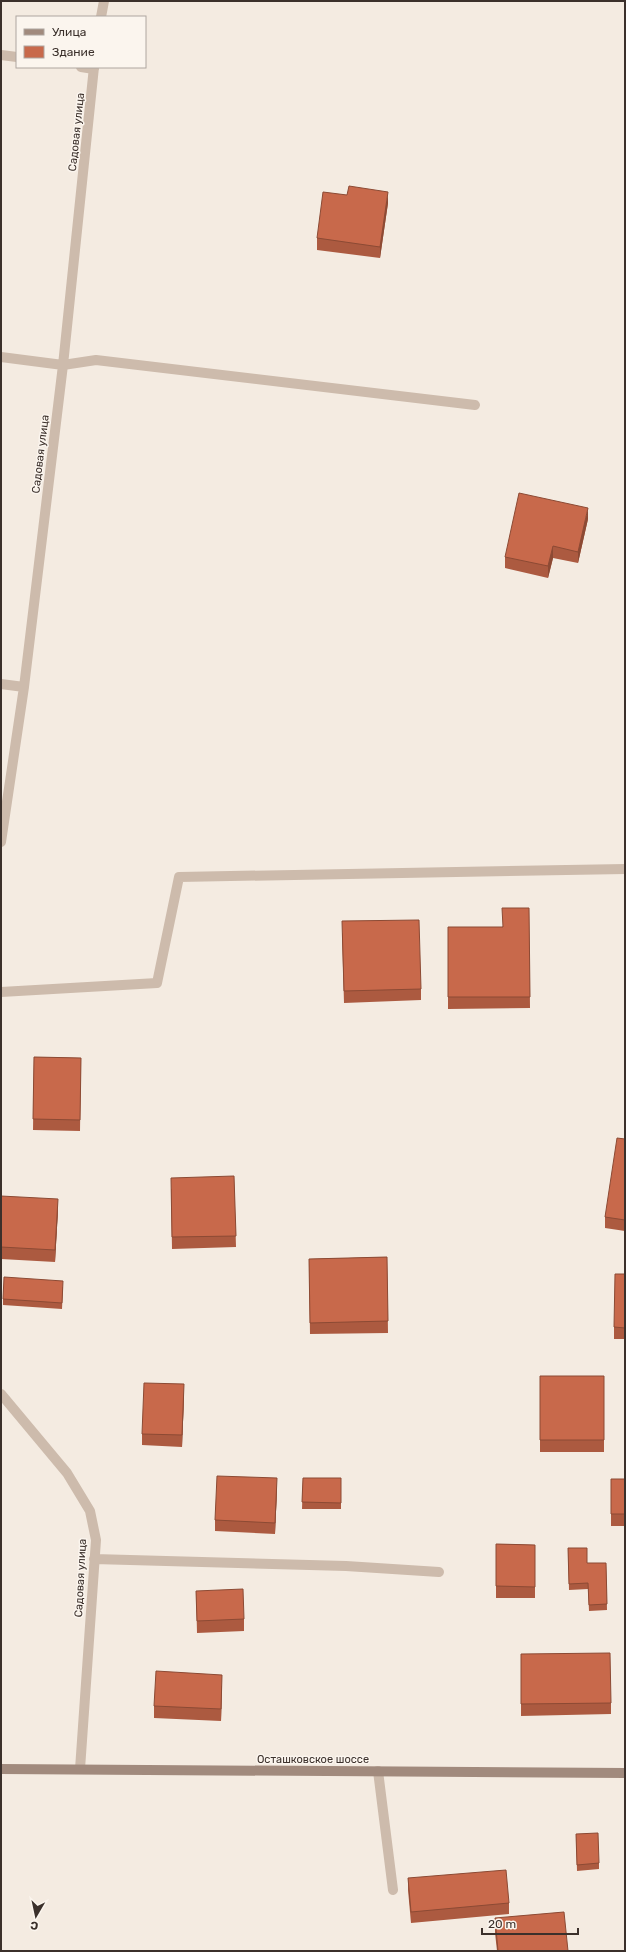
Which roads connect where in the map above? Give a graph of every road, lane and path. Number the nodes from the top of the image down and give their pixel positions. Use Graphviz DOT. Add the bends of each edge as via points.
graph roads {
  1 [pos="104,1"];
  2 [pos="102,16"];
  3 [pos="1,55"];
  4 [pos="16,57"];
  5 [pos="94,68"];
  6 [pos="1,357"];
  7 [pos="63,365"];
  8 [pos="475,405"];
  9 [pos="1,684"];
  10 [pos="24,687"];
  11 [pos="1,842"];
  12 [pos="625,869"];
  13 [pos="1,992"];
  14 [pos="1,1394"];
  15 [pos="94,1559"];
  16 [pos="439,1572"];
  17 [pos="1,1769"];
  18 [pos="80,1769"];
  19 [pos="378,1771"];
  20 [pos="625,1773"];
  21 [pos="393,1890"];
  1 -- 2 [label="street"];
  3 -- 4 [label="street"];
  5 -- 7 [label="street, Садовая улица"];
  6 -- 7 [label="street"];
  7 -- 8 [label="street" via="96,360"];
  7 -- 10 [label="street, Садовая улица"];
  9 -- 10 [label="street"];
  10 -- 11 [label="street, Садовая улица"];
  12 -- 13 [label="street" via="179,877 157,983"];
  14 -- 15 [label="street, Садовая улица" via="67,1473 90,1510 96,1540"];
  15 -- 16 [label="street" via="346,1566"];
  15 -- 18 [label="street, Садовая улица"];
  17 -- 18 [label="main road, Осташковское шоссе"];
  18 -- 19 [label="main road, Осташковское шоссе"];
  19 -- 20 [label="main road, Осташковское шоссе"];
  19 -- 21 [label="street"];
}
